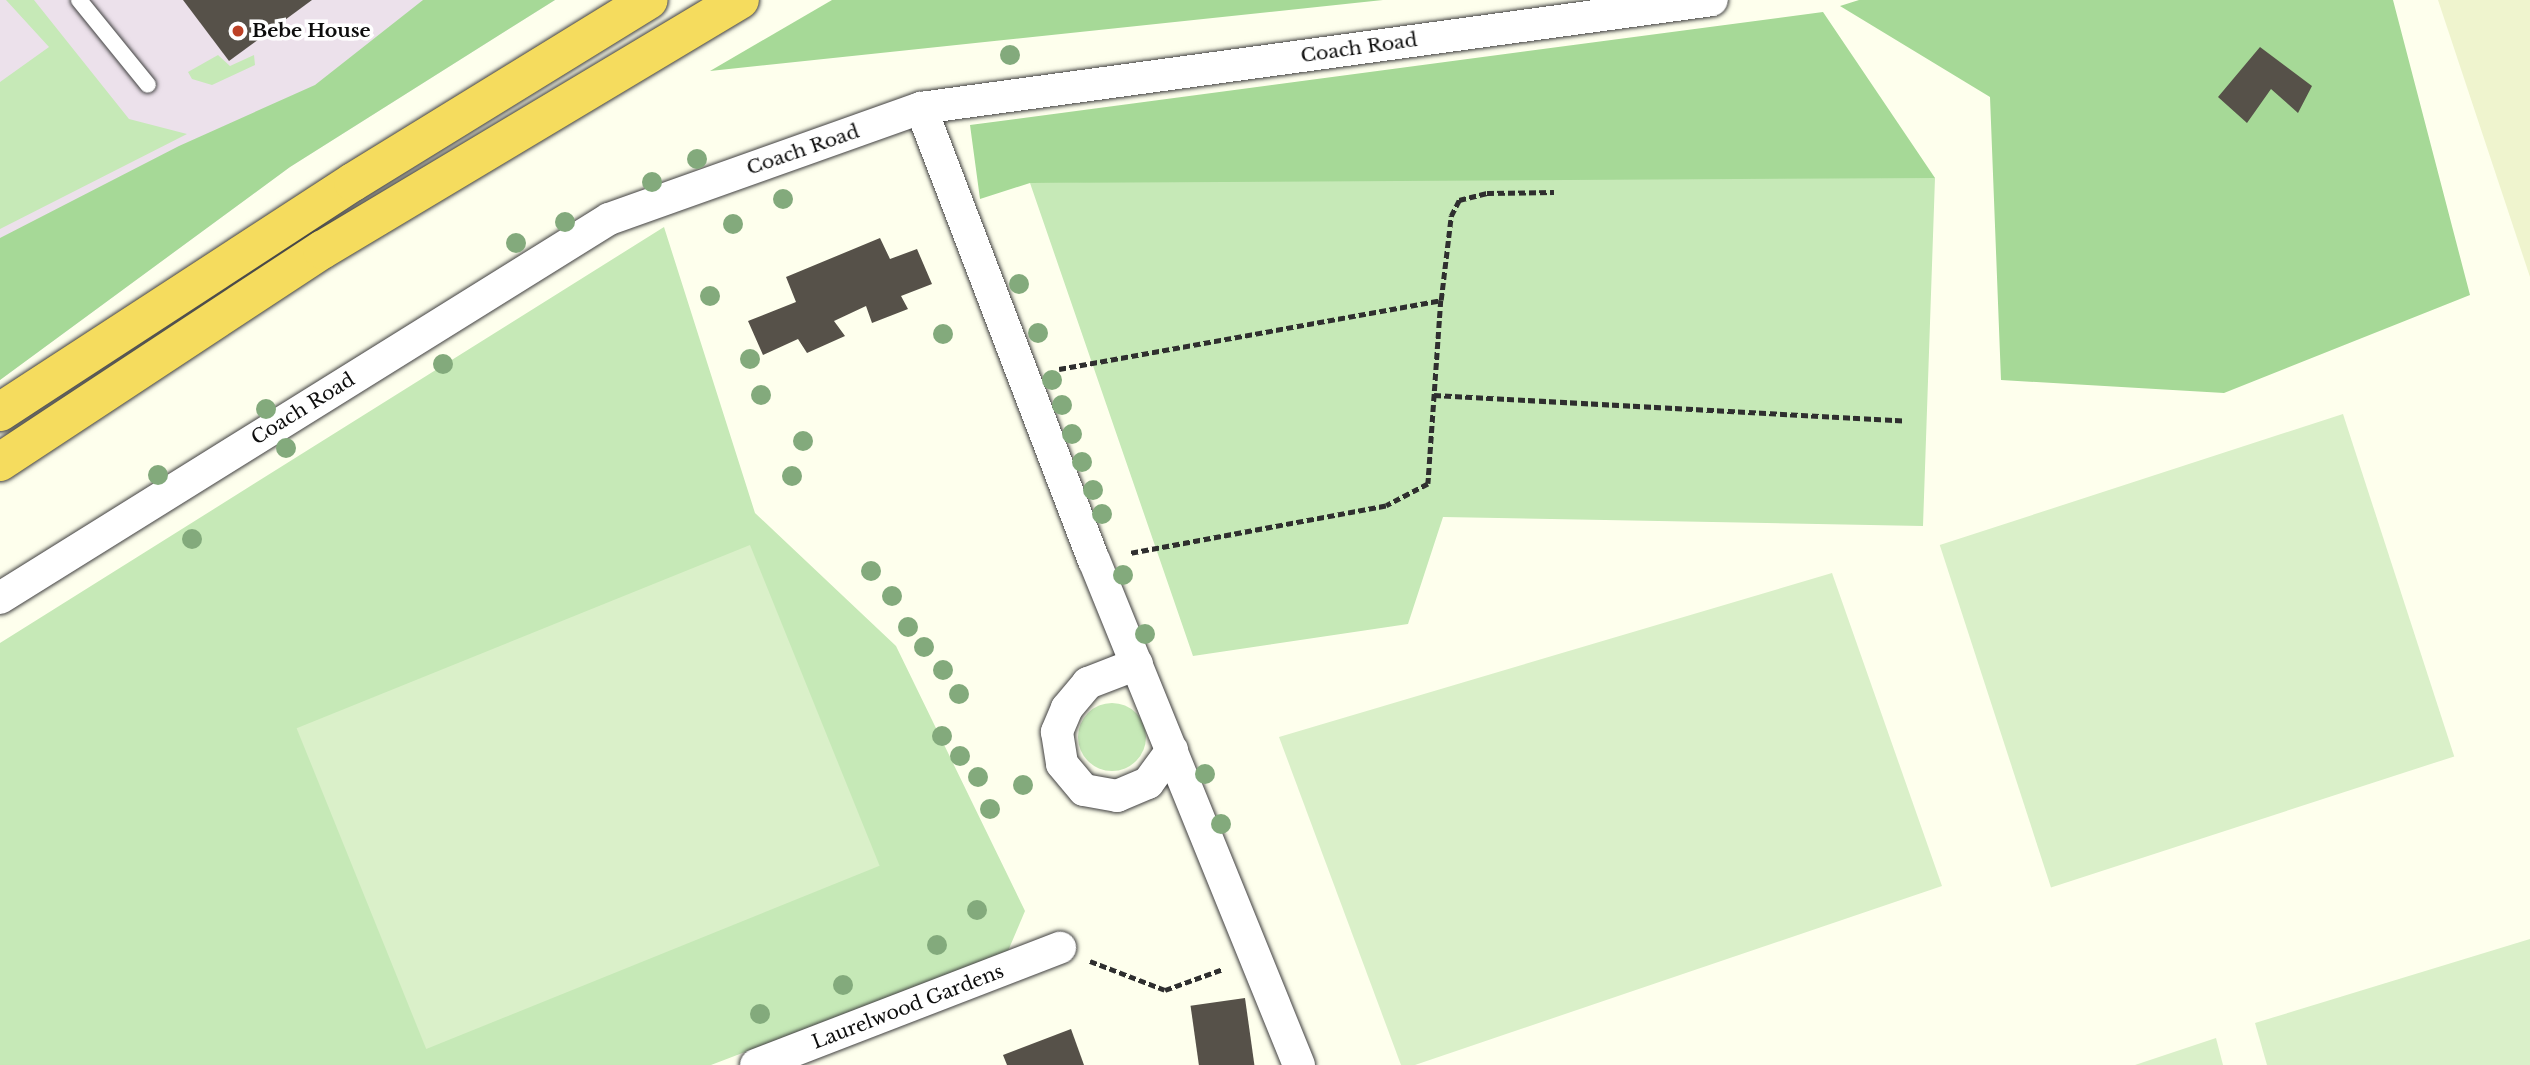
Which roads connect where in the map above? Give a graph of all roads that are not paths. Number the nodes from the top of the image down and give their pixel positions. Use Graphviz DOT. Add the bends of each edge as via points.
graph roads {
  1 [pos="79,0"];
  2 [pos="649,0"];
  3 [pos="740,0"];
  4 [pos="1712,0"];
  5 [pos="148,85"];
  6 [pos="921,108"];
  7 [pos="0,412"];
  8 [pos="0,462"];
  9 [pos="0,598"];
  10 [pos="1137,664"];
  11 [pos="1172,750"];
  12 [pos="1060,948"];
  13 [pos="756,1065"];
  14 [pos="1299,1065"];
  1 -- 5 [label="lane"];
  2 -- 7 [label="highway" via="353,182"];
  3 -- 8 [label="highway" via="333,243"];
  4 -- 6 [label="street, Coach Road"];
  6 -- 9 [label="street, Coach Road" via="609,219"];
  6 -- 10 [label="street"];
  10 -- 11 [label="street"];
  10 -- 11 [label="street" via="1088,683 1067,708 1057,732 1062,764 1084,790 1117,796 1148,783"];
  11 -- 14 [label="street"];
  12 -- 13 [label="street, Laurelwood Gardens"];
}
